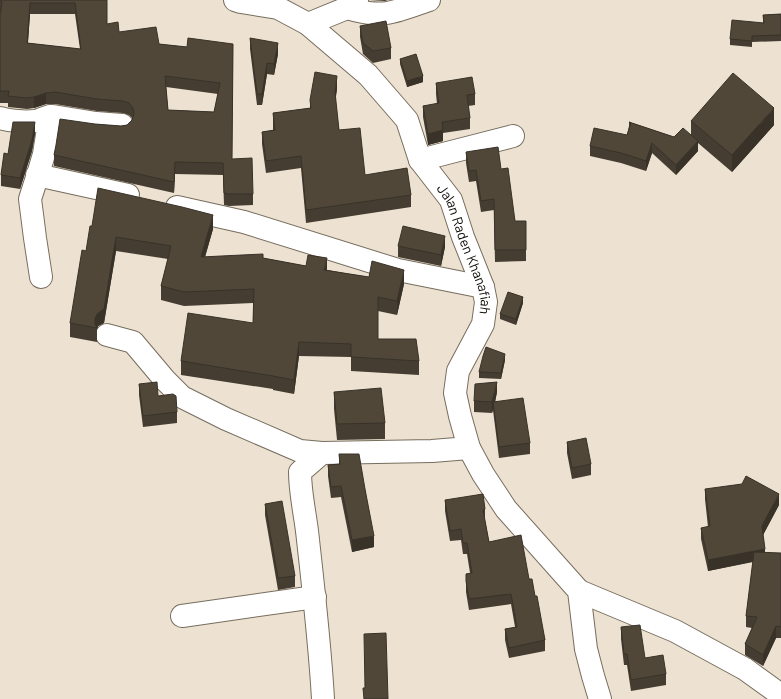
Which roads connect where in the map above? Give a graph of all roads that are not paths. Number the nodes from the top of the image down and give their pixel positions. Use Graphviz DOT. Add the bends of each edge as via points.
graph roads {
  1 [pos="235,0"];
  2 [pos="429,0"];
  3 [pos="352,4"];
  4 [pos="308,24"];
  5 [pos="50,116"];
  6 [pos="0,118"];
  7 [pos="122,125"];
  8 [pos="513,136"];
  9 [pos="420,160"];
  10 [pos="37,175"];
  11 [pos="41,277"];
  12 [pos="483,287"];
  13 [pos="107,335"];
  14 [pos="469,448"];
  15 [pos="322,452"];
  16 [pos="579,591"];
  17 [pos="314,597"];
  18 [pos="182,616"];
  19 [pos="781,695"];
  20 [pos="324,699"];
  21 [pos="600,699"];
  1 -- 4 [label="street, Jalan Raden Khanafiah" via="278,8"];
  2 -- 3 [label="street" via="388,13 374,14 360,12"];
  3 -- 4 [label="street"];
  4 -- 9 [label="street, Jalan Raden Khanafiah" via="368,75 407,120"];
  5 -- 6 [label="street" via="36,121"];
  5 -- 7 [label="street"];
  5 -- 10 [label="street" via="44,154"];
  8 -- 9 [label="street"];
  9 -- 12 [label="street, Jalan Raden Khanafiah" via="452,200 463,237"];
  10 -- 11 [label="street" via="30,199"];
  10 -- 12 [label="street" via="244,222 398,270"];
  12 -- 14 [label="street, Jalan Raden Khanafiah" via="486,302 483,324 458,371 455,393"];
  13 -- 15 [label="street" via="134,342 165,380 182,396 226,419 300,451"];
  14 -- 15 [label="street"];
  14 -- 16 [label="street, Jalan Raden Khanafiah" via="506,509"];
  15 -- 17 [label="street" via="300,472"];
  16 -- 19 [label="street" via="675,631 745,669"];
  16 -- 21 [label="street" via="586,648"];
  17 -- 18 [label="street"];
  17 -- 20 [label="street"];
}
